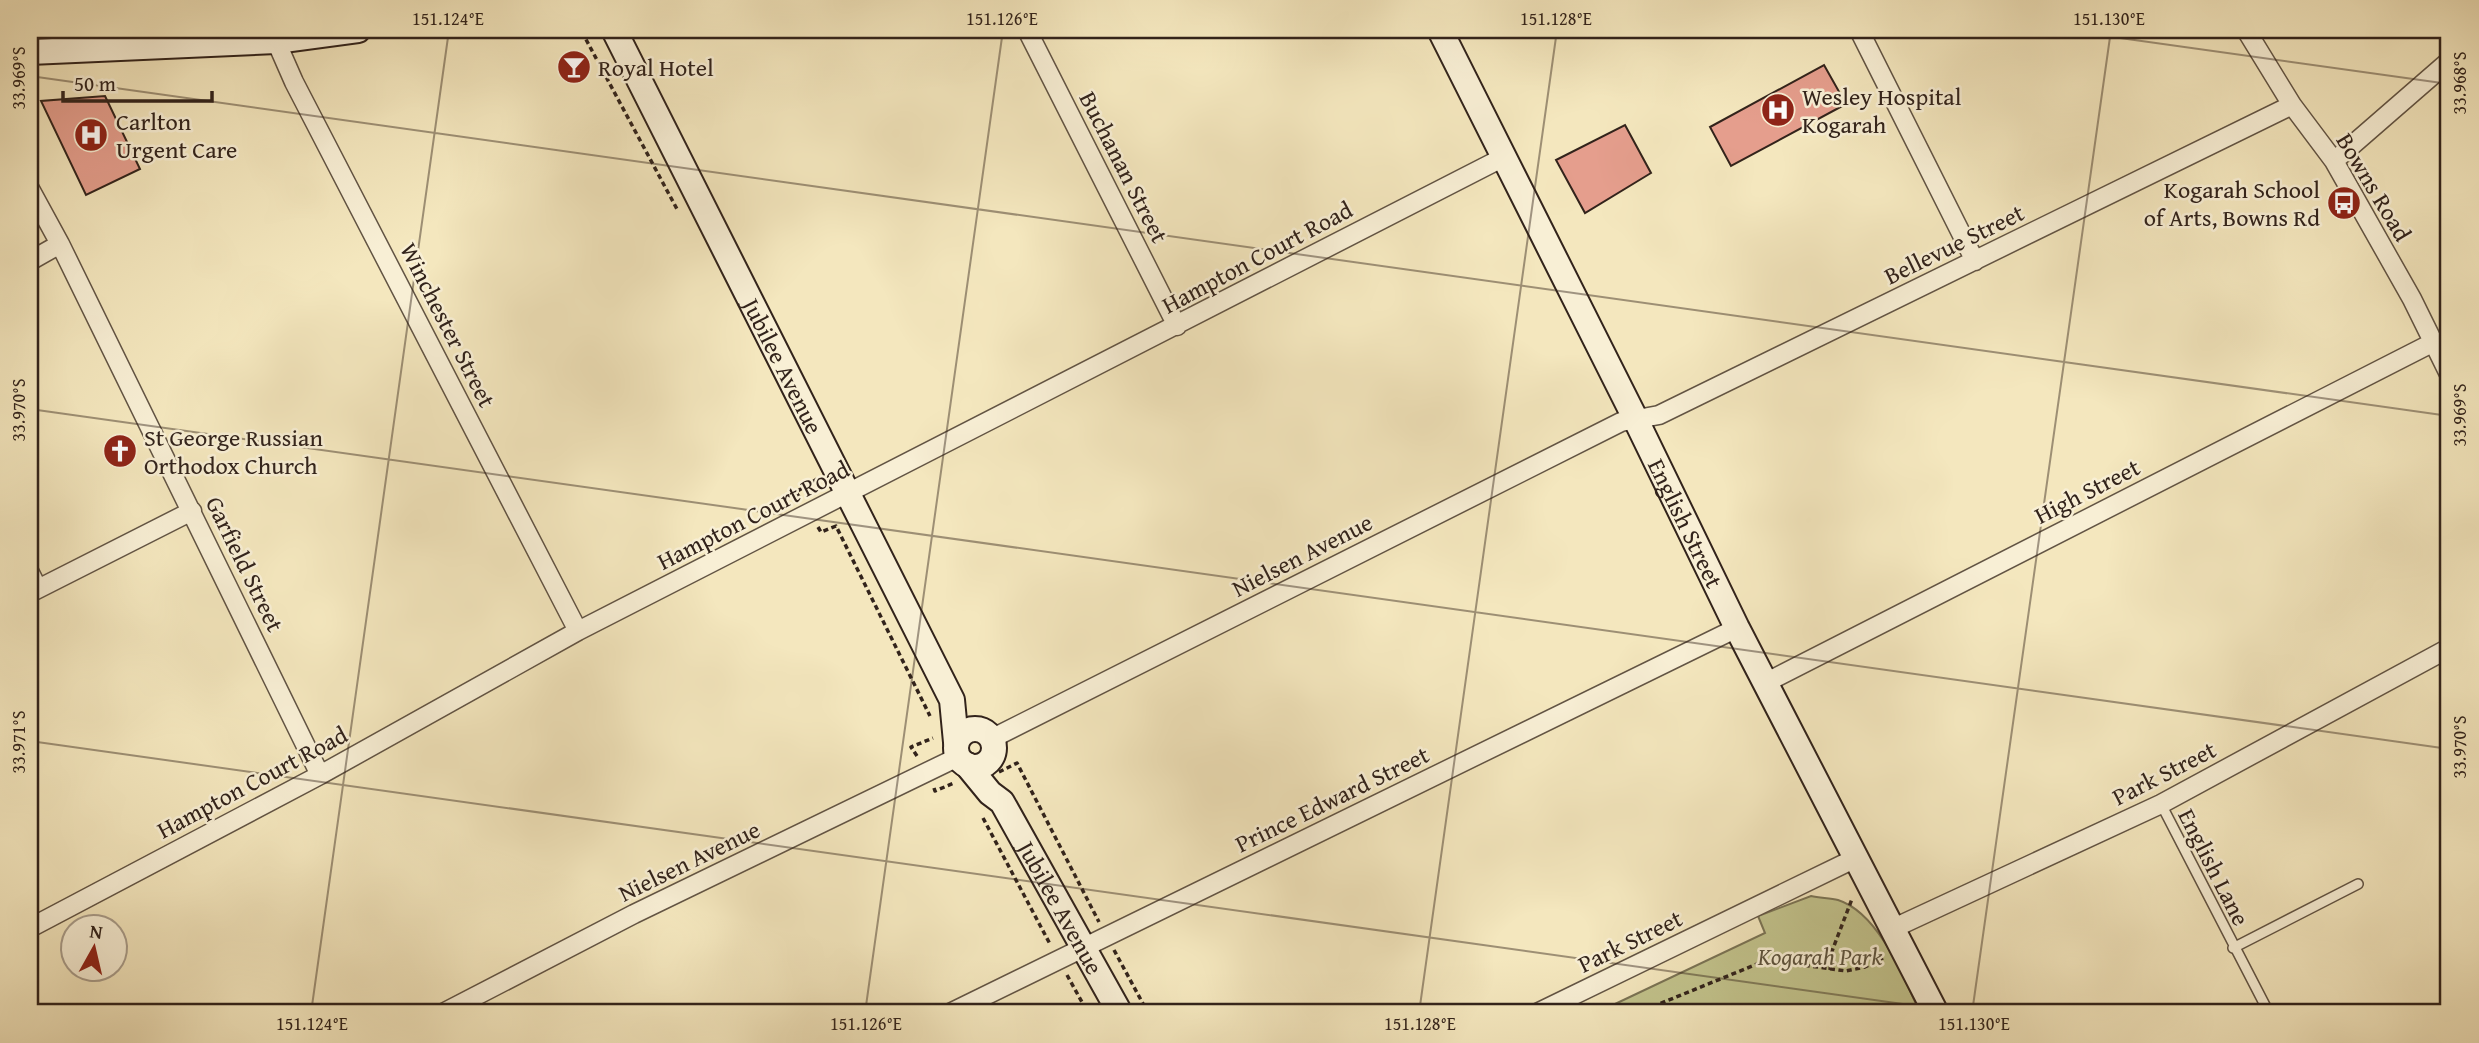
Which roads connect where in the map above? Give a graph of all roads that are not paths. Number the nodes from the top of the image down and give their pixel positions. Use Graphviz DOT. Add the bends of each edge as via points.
graph roads {
  1 [pos="358,30"];
  2 [pos="614,30"];
  3 [pos="1027,30"];
  4 [pos="1440,30"];
  5 [pos="1859,30"];
  6 [pos="2246,30"];
  7 [pos="276,40"];
  8 [pos="30,52"];
  9 [pos="2449,61"];
  10 [pos="2292,105"];
  11 [pos="1504,156"];
  12 [pos="2334,161"];
  13 [pos="30,188"];
  14 [pos="60,244"];
  15 [pos="30,261"];
  16 [pos="1975,261"];
  17 [pos="1177,326"];
  18 [pos="2432,343"];
  19 [pos="2449,374"];
  20 [pos="1636,418"];
  21 [pos="848,494"];
  22 [pos="192,511"];
  23 [pos="30,563"];
  24 [pos="36,590"];
  25 [pos="1737,628"];
  26 [pos="578,631"];
  27 [pos="2449,648"];
  28 [pos="1765,683"];
  29 [pos="952,701"];
  30 [pos="987,741"];
  31 [pos="957,756"];
  32 [pos="320,775"];
  33 [pos="2161,804"];
  34 [pos="991,807"];
  35 [pos="1861,862"];
  36 [pos="2358,884"];
  37 [pos="30,928"];
  38 [pos="1899,938"];
  39 [pos="1083,948"];
  40 [pos="2233,948"];
  41 [pos="443,1013"];
  42 [pos="950,1013"];
  43 [pos="1120,1013"];
  44 [pos="1537,1013"];
  45 [pos="1936,1013"];
  46 [pos="2269,1013"];
  1 -- 7 [label="street"];
  2 -- 21 [label="street, Jubilee Avenue"];
  3 -- 17 [label="street, Buchanan Street"];
  4 -- 11 [label="street, English Street"];
  5 -- 16 [label="street"];
  6 -- 10 [label="street, Bowns Road"];
  7 -- 8 [label="street"];
  7 -- 26 [label="street, Winchester Street"];
  9 -- 12 [label="street"];
  10 -- 12 [label="street, Bowns Road"];
  10 -- 16 [label="street, Bellevue Street"];
  11 -- 17 [label="street, Hampton Court Road"];
  11 -- 20 [label="street, English Street"];
  12 -- 18 [label="street, Bowns Road"];
  13 -- 14 [label="street, Garfield Street"];
  14 -- 15 [label="street"];
  14 -- 22 [label="street, Garfield Street"];
  16 -- 20 [label="street, Bellevue Street" via="1659,415"];
  17 -- 21 [label="street, Hampton Court Road"];
  18 -- 19 [label="street, Bowns Road"];
  18 -- 28 [label="street, High Street"];
  20 -- 25 [label="street, English Street"];
  20 -- 30 [label="street, Nielsen Avenue"];
  21 -- 26 [label="street, Hampton Court Road"];
  21 -- 29 [label="street, Jubilee Avenue"];
  22 -- 24 [label="street"];
  22 -- 32 [label="street, Garfield Street"];
  23 -- 24 [label="lane"];
  25 -- 28 [label="street, English Street"];
  25 -- 39 [label="street, Prince Edward Street"];
  26 -- 32 [label="street, Hampton Court Road"];
  27 -- 33 [label="street, Park Street"];
  28 -- 35 [label="street, English Street"];
  29 -- 30 [label="street, Jubilee Avenue" via="965,710"];
  29 -- 31 [label="street, Jubilee Avenue"];
  30 -- 31 [label="street" via="963,733"];
  30 -- 31 [label="street" via="984,764"];
  30 -- 34 [label="street, Jubilee Avenue" via="999,772"];
  31 -- 34 [label="street, Jubilee Avenue" via="990,793"];
  31 -- 41 [label="street, Nielsen Avenue"];
  32 -- 37 [label="street, Hampton Court Road"];
  33 -- 38 [label="street, Park Street"];
  33 -- 40 [label="lane, English Lane"];
  34 -- 39 [label="street, Jubilee Avenue"];
  35 -- 38 [label="street, English Street"];
  35 -- 44 [label="street, Park Street"];
  36 -- 40 [label="lane, English Lane"];
  38 -- 45 [label="street, English Street"];
  39 -- 42 [label="street, Prince Edward Street"];
  39 -- 43 [label="street, Jubilee Avenue"];
  40 -- 46 [label="lane, English Lane"];
}
